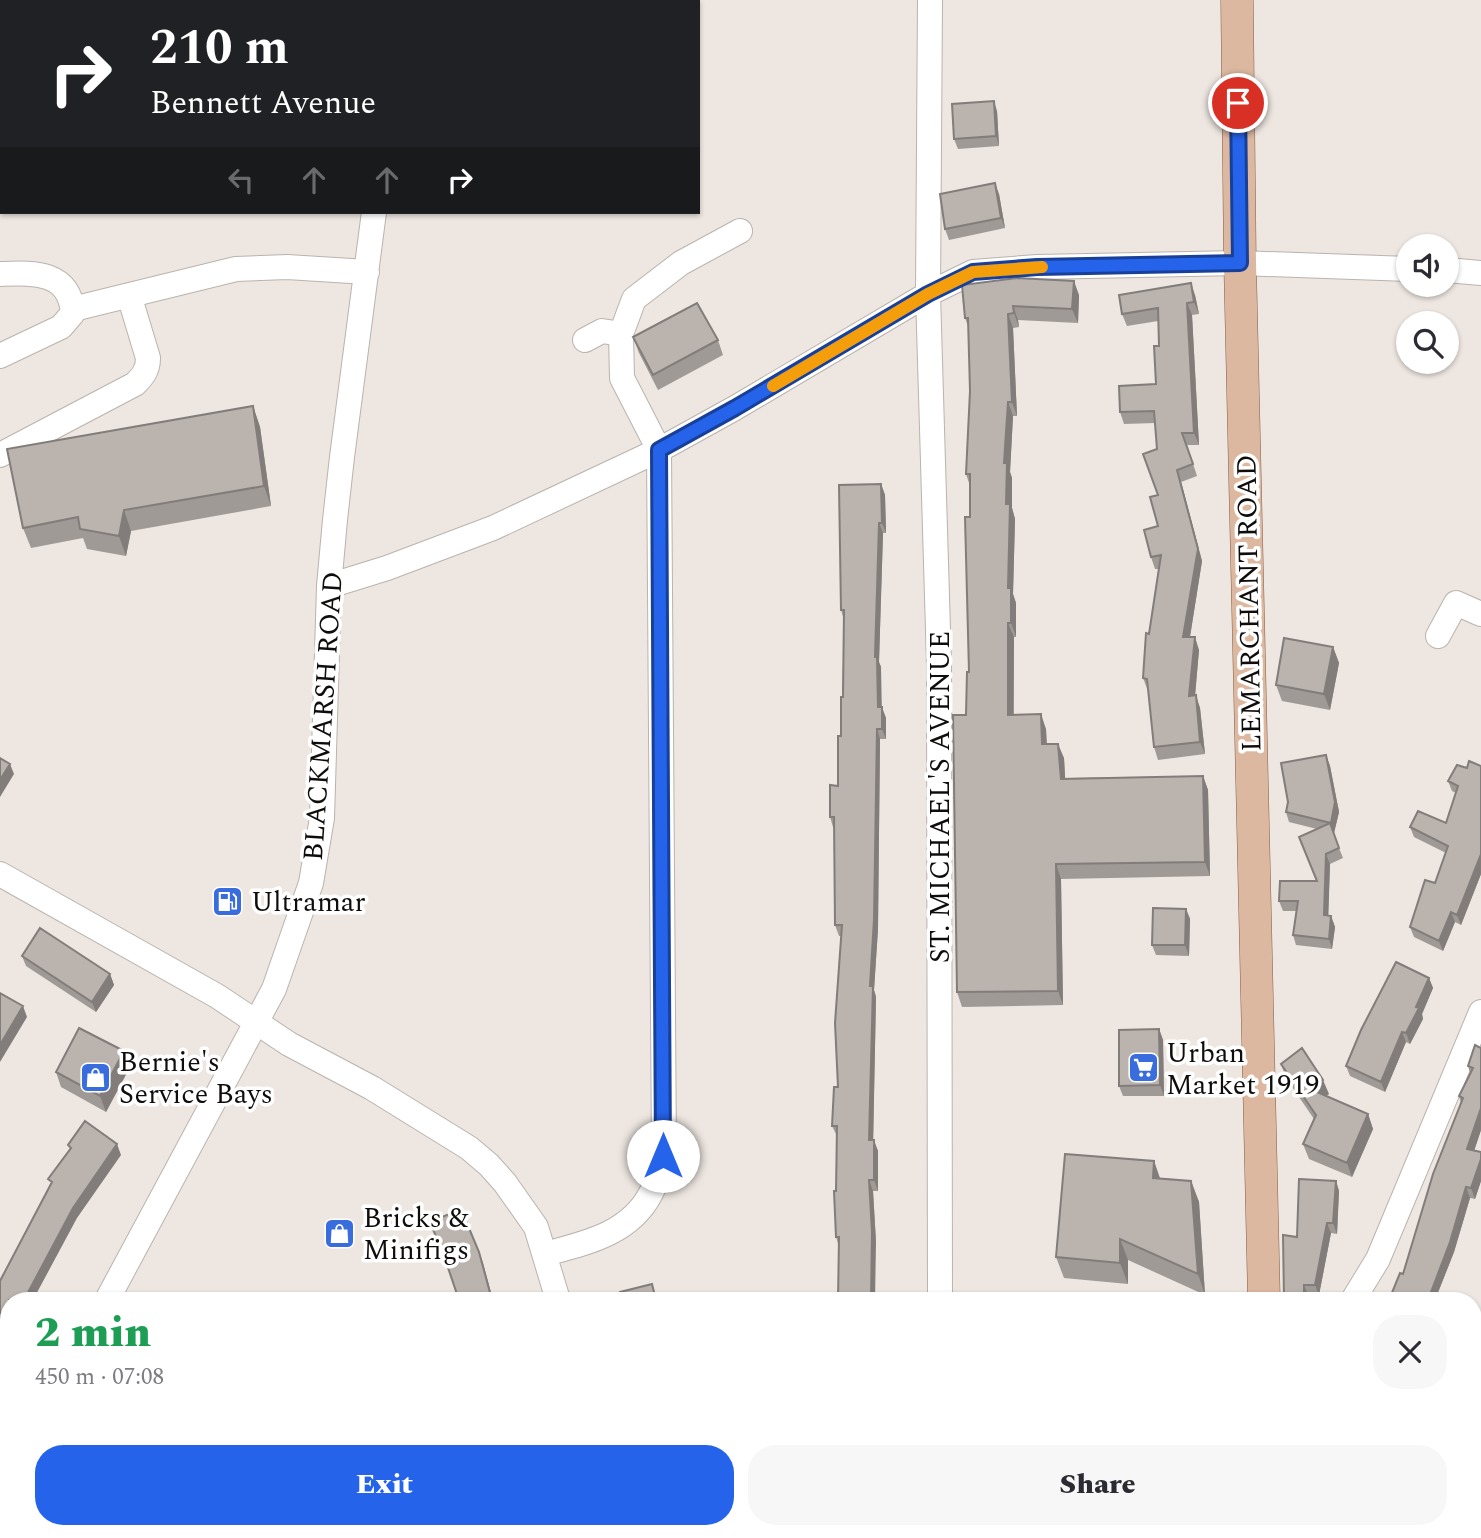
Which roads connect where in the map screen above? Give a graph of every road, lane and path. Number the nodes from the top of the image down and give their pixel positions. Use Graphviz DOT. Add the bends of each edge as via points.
graph roads {
  1 [pos="930,0"];
  2 [pos="1237,0"];
  3 [pos="374,214"];
  4 [pos="740,231"];
  5 [pos="1240,263"];
  6 [pos="1396,269"];
  7 [pos="1459,271"];
  8 [pos="367,272"];
  9 [pos="1481,273"];
  10 [pos="0,274"];
  11 [pos="928,294"];
  12 [pos="129,295"];
  13 [pos="73,309"];
  14 [pos="621,334"];
  15 [pos="585,340"];
  16 [pos="0,356"];
  17 [pos="659,450"];
  18 [pos="0,455"];
  19 [pos="329,586"];
  20 [pos="1481,614"];
  21 [pos="1438,636"];
  22 [pos="0,874"];
  23 [pos="1481,1012"];
  24 [pos="256,1022"];
  25 [pos="1474,1044"];
  26 [pos="1262,1205"];
  27 [pos="545,1254"];
  28 [pos="111,1292"];
  29 [pos="556,1292"];
  30 [pos="940,1292"];
  31 [pos="1249,1292"];
  32 [pos="1264,1292"];
  33 [pos="1358,1292"];
  1 -- 11 [label="street, ST. MICHAEL'S AVENUE"];
  2 -- 5 [label="main road, LEMARCHANT ROAD"];
  3 -- 8 [label="street, BLACKMARSH ROAD"];
  4 -- 14 [label="street" via="681,263 634,299"];
  5 -- 6 [label="street"];
  5 -- 11 [label="street" via="973,272"];
  5 -- 26 [label="main road, LEMARCHANT ROAD"];
  7 -- 9 [label="street"];
  8 -- 12 [label="street" via="254,267"];
  8 -- 19 [label="street, BLACKMARSH ROAD"];
  10 -- 13 [label="street" via="48,276 63,288"];
  11 -- 17 [label="street"];
  11 -- 30 [label="street, ST. MICHAEL'S AVENUE" via="939,678"];
  12 -- 13 [label="street"];
  12 -- 18 [label="street" via="148,358 148,368 140,378"];
  13 -- 16 [label="street" via="61,327"];
  14 -- 15 [label="street" via="602,331"];
  14 -- 17 [label="street" via="622,378"];
  17 -- 19 [label="street" via="493,528"];
  17 -- 27 [label="street" via="663,1156 651,1194 632,1218 611,1234"];
  19 -- 24 [label="street, BLACKMARSH ROAD" via="322,818 317,850 298,924 274,989"];
  20 -- 21 [label="street" via="1456,603"];
  22 -- 24 [label="street"];
  23 -- 25 [label="street"];
  24 -- 27 [label="street" via="469,1148 522,1206 536,1227"];
  24 -- 28 [label="street, BLACKMARSH ROAD"];
  25 -- 33 [label="street" via="1378,1259"];
  26 -- 31 [label="main road, LEMARCHANT ROAD"];
  26 -- 32 [label="main road, LEMARCHANT ROAD"];
  27 -- 29 [label="street"];
}
